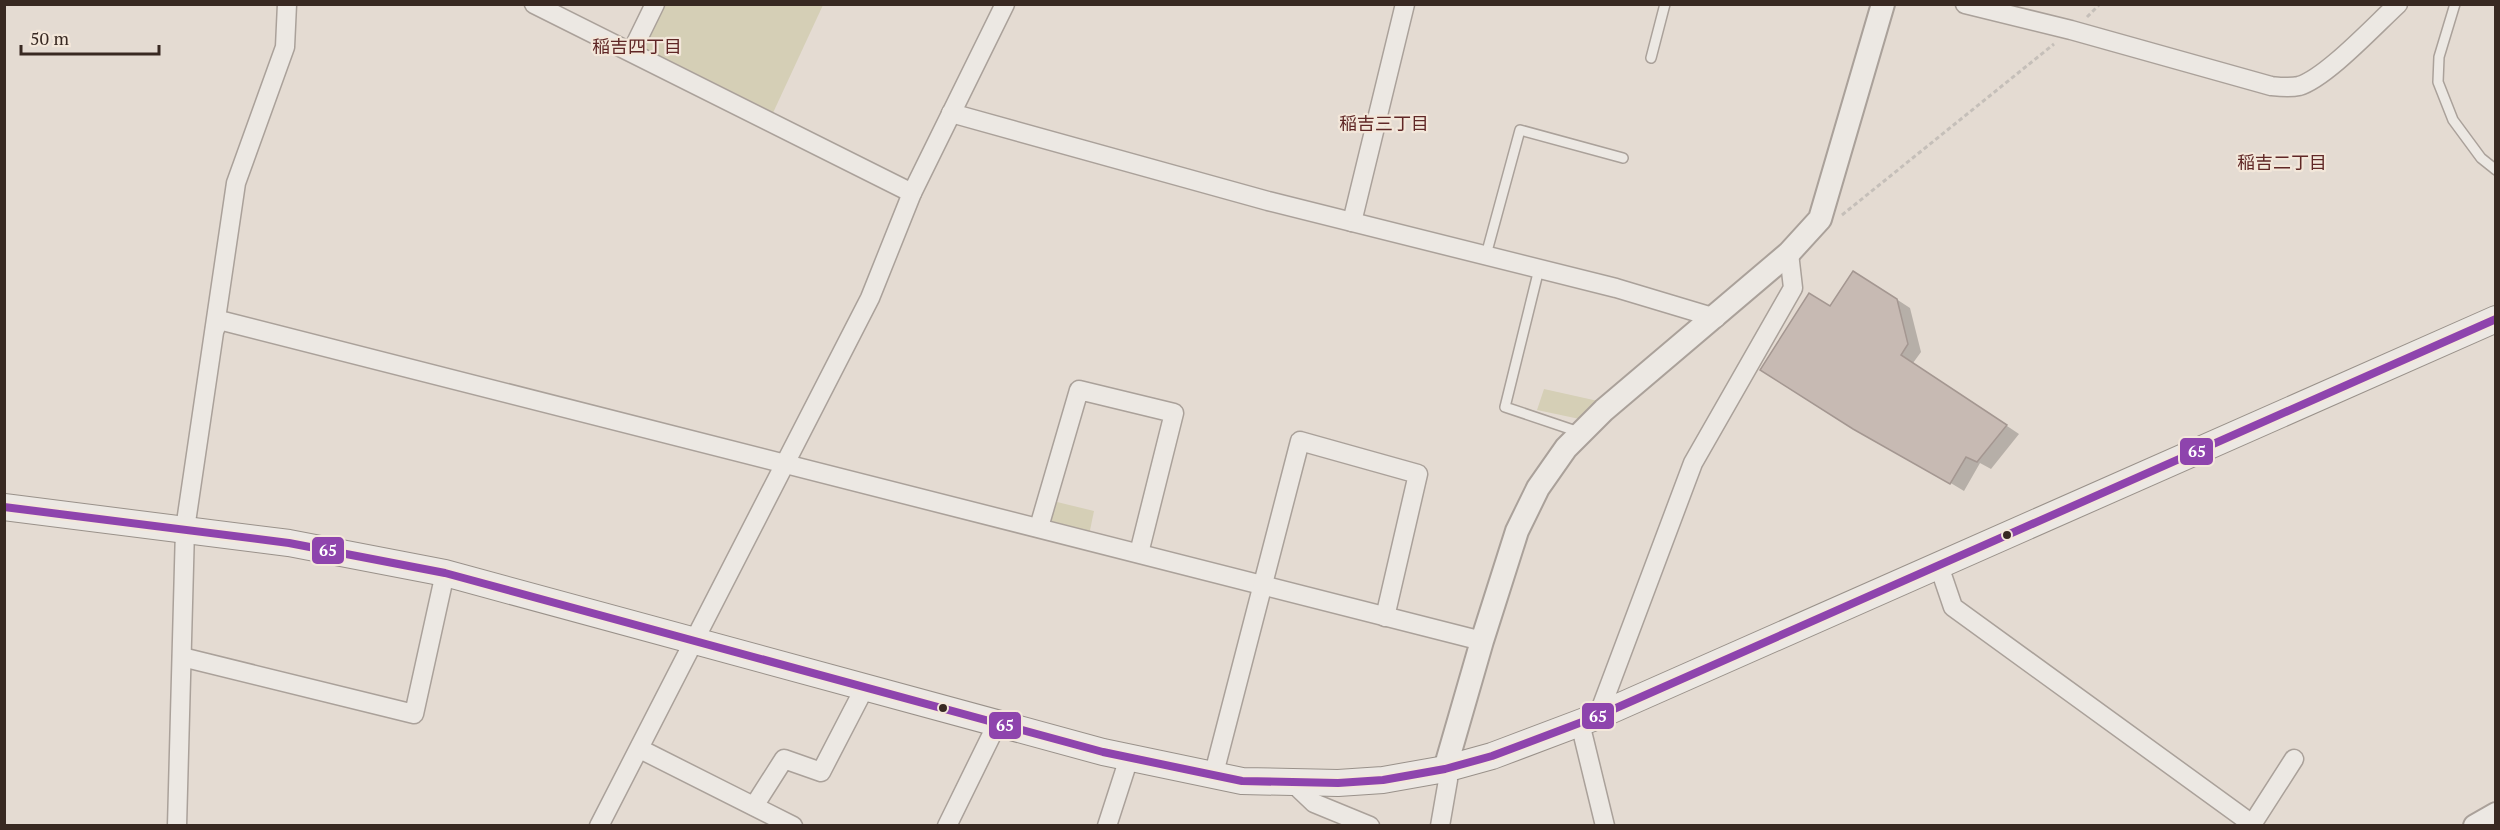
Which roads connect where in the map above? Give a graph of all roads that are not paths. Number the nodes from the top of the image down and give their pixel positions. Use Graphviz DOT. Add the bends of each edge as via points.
graph roads {
  1 [pos="287,4"];
  2 [pos="534,4"];
  3 [pos="656,4"];
  4 [pos="1005,4"];
  5 [pos="1405,4"];
  6 [pos="1665,4"];
  7 [pos="1883,4"];
  8 [pos="1965,4"];
  9 [pos="2398,4"];
  10 [pos="2455,4"];
  11 [pos="632,51"];
  12 [pos="1651,58"];
  13 [pos="951,113"];
  14 [pos="1623,158"];
  15 [pos="2496,170"];
  16 [pos="912,193"];
  17 [pos="1352,222"];
  18 [pos="1789,253"];
  19 [pos="1486,255"];
  20 [pos="1539,269"];
  21 [pos="1716,318"];
  22 [pos="2496,319"];
  23 [pos="215,329"];
  24 [pos="1582,433"];
  25 [pos="785,465"];
  26 [pos="4,507"];
  27 [pos="1039,527"];
  28 [pos="185,529"];
  29 [pos="1139,553"];
  30 [pos="1939,566"];
  31 [pos="445,573"];
  32 [pos="1262,585"];
  33 [pos="1384,617"];
  34 [pos="1482,641"];
  35 [pos="693,642"];
  36 [pos="182,657"];
  37 [pos="864,689"];
  38 [pos="1589,719"];
  39 [pos="997,724"];
  40 [pos="639,749"];
  41 [pos="1129,758"];
  42 [pos="2294,759"];
  43 [pos="1445,769"];
  44 [pos="1214,777"];
  45 [pos="1293,783"];
  46 [pos="758,814"];
  47 [pos="177,825"];
  48 [pos="599,825"];
  49 [pos="793,825"];
  50 [pos="947,825"];
  51 [pos="1107,825"];
  52 [pos="1370,825"];
  53 [pos="1440,825"];
  54 [pos="1605,825"];
  55 [pos="2252,825"];
  1 -- 23 [label="street" via="285,47 236,183"];
  2 -- 11 [label="street"];
  3 -- 11 [label="street"];
  4 -- 13 [label="street"];
  5 -- 17 [label="street"];
  6 -- 12 [label="lane"];
  7 -- 18 [label="street" via="1820,219"];
  8 -- 9 [label="street" via="2287,88 2308,82 2325,70"];
  10 -- 15 [label="lane" via="2439,57 2438,82 2453,120 2481,158"];
  11 -- 16 [label="street"];
  13 -- 16 [label="street"];
  13 -- 17 [label="street"];
  14 -- 19 [label="lane" via="1521,130"];
  16 -- 25 [label="street" via="870,298"];
  17 -- 19 [label="street"];
  18 -- 21 [label="street"];
  18 -- 38 [label="street" via="1793,288 1693,463"];
  19 -- 20 [label="street"];
  20 -- 21 [label="street"];
  20 -- 24 [label="lane" via="1505,407"];
  21 -- 24 [label="street" via="1604,410"];
  22 -- 30 [label="main road"];
  23 -- 25 [label="street" via="219,320"];
  23 -- 28 [label="street"];
  24 -- 34 [label="street" via="1566,448 1538,488 1517,531"];
  25 -- 27 [label="street"];
  25 -- 35 [label="street"];
  26 -- 28 [label="main road"];
  27 -- 29 [label="street"];
  27 -- 29 [label="street" via="1079,390 1174,413"];
  28 -- 31 [label="main road" via="300,545"];
  28 -- 36 [label="street"];
  29 -- 32 [label="street"];
  30 -- 38 [label="main road"];
  30 -- 55 [label="street" via="1953,607"];
  31 -- 35 [label="main road"];
  31 -- 36 [label="street" via="414,714"];
  32 -- 33 [label="street"];
  32 -- 33 [label="street" via="1300,441 1419,474"];
  32 -- 44 [label="street"];
  33 -- 34 [label="street"];
  34 -- 43 [label="street"];
  35 -- 37 [label="main road"];
  35 -- 40 [label="street"];
  36 -- 47 [label="street"];
  37 -- 39 [label="main road"];
  37 -- 46 [label="street" via="821,772 784,759"];
  38 -- 43 [label="main road" via="1492,756"];
  38 -- 54 [label="street"];
  39 -- 41 [label="main road"];
  39 -- 50 [label="street"];
  40 -- 46 [label="street"];
  40 -- 48 [label="street"];
  41 -- 44 [label="main road"];
  41 -- 51 [label="street"];
  42 -- 55 [label="street"];
  43 -- 45 [label="main road" via="1383,780"];
  43 -- 53 [label="street" via="1448,780"];
  44 -- 45 [label="main road"];
  45 -- 52 [label="street" via="1314,803"];
  46 -- 49 [label="street"];
}
